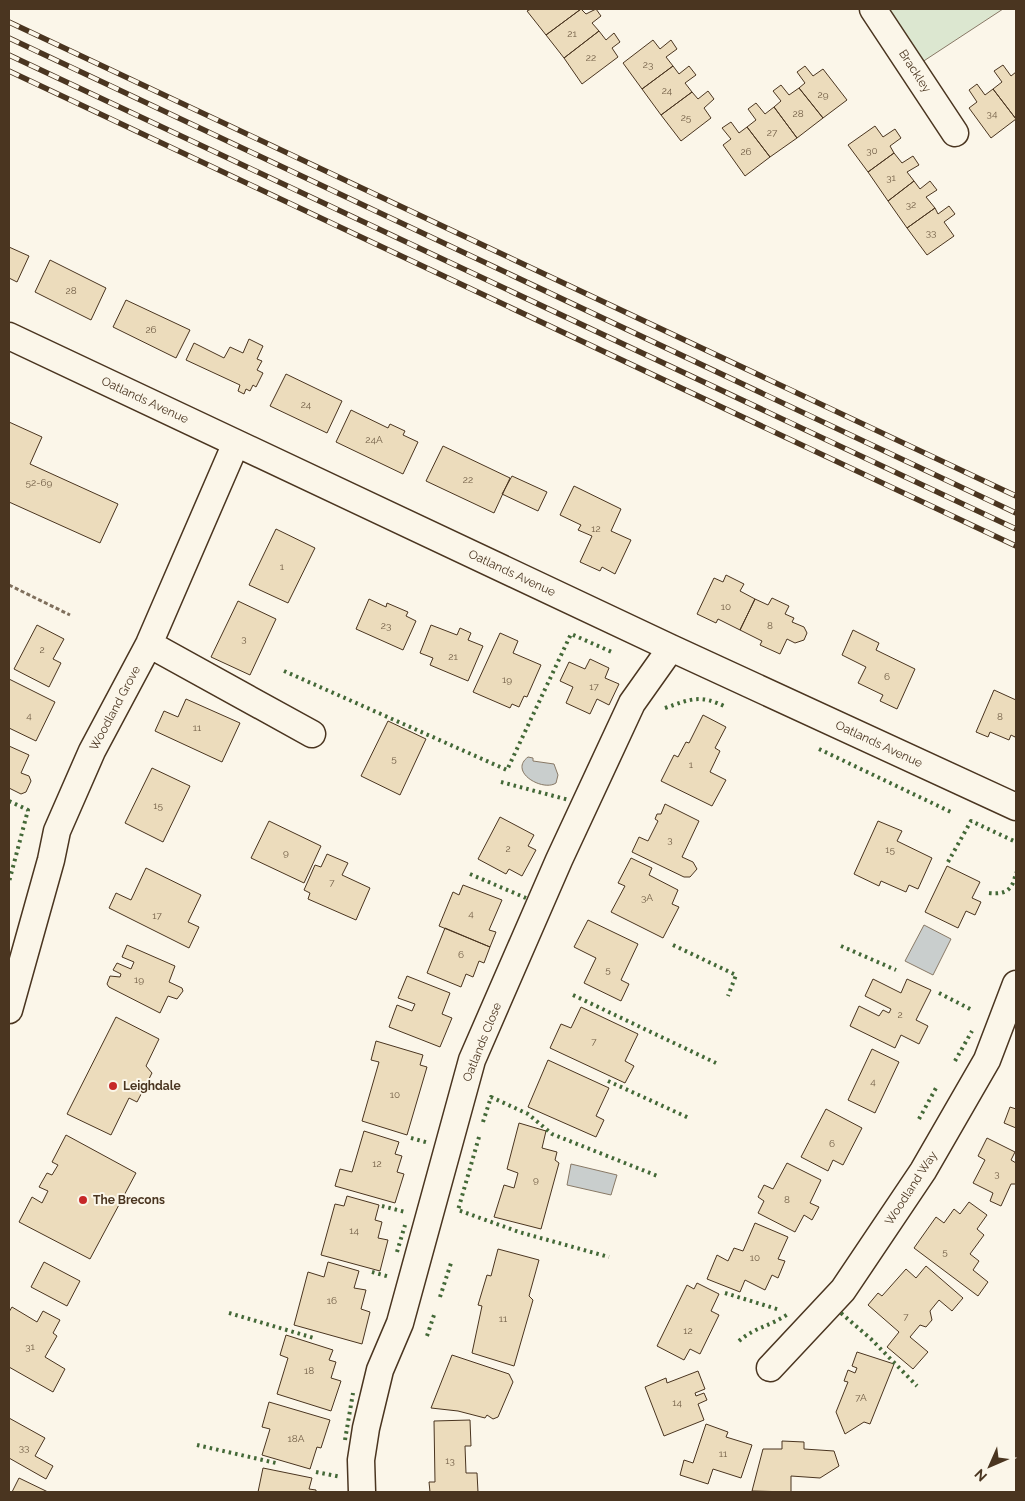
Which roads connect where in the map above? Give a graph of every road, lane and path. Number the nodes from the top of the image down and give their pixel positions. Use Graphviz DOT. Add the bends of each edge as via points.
graph roads {
  1 [pos="873,9"];
  2 [pos="955,133"];
  3 [pos="9,336"];
  4 [pos="236,443"];
  5 [pos="9,585"];
  6 [pos="70,615"];
  7 [pos="149,644"];
  8 [pos="671,648"];
  9 [pos="312,734"];
  10 [pos="1016,807"];
  11 [pos="13,978"];
  12 [pos="1016,984"];
  13 [pos="9,1010"];
  14 [pos="770,1368"];
  15 [pos="362,1492"];
  1 -- 2 [label="street, Brackley"];
  3 -- 4 [label="street, Oatlands Avenue"];
  4 -- 7 [label="street, Woodland Grove"];
  4 -- 8 [label="street, Oatlands Avenue"];
  5 -- 6 [label="path"];
  7 -- 9 [label="street"];
  7 -- 11 [label="street, Woodland Grove" via="92,751 57,830 51,860"];
  8 -- 10 [label="street, Oatlands Avenue"];
  8 -- 15 [label="street, Oatlands Close" via="632,703 472,1060 406,1305 378,1380 363,1444"];
  11 -- 13 [label="street, Woodland Grove"];
  12 -- 14 [label="street, Woodland Way" via="987,1060 923,1171 843,1290"];
}
